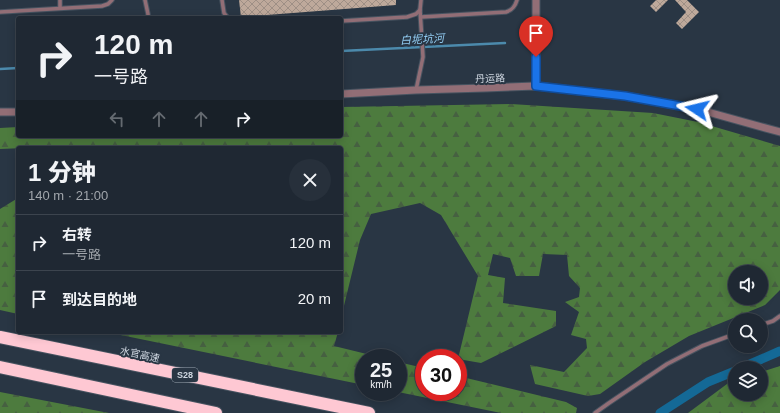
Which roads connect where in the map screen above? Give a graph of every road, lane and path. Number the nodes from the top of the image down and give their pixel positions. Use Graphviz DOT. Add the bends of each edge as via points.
graph roads {
  1 [pos="60,0"];
  2 [pos="112,0"];
  3 [pos="145,0"];
  4 [pos="222,0"];
  5 [pos="421,0"];
  6 [pos="517,0"];
  7 [pos="536,0"];
  8 [pos="60,8"];
  9 [pos="420,10"];
  10 [pos="0,12"];
  11 [pos="148,16"];
  12 [pos="226,16"];
  13 [pos="421,17"];
  14 [pos="343,21"];
  15 [pos="536,86"];
  16 [pos="416,90"];
  17 [pos="343,94"];
  18 [pos="0,112"];
  19 [pos="16,112"];
  20 [pos="780,132"];
  21 [pos="780,316"];
  22 [pos="768,323"];
  23 [pos="0,337"];
  24 [pos="728,337"];
  25 [pos="0,368"];
  26 [pos="216,413"];
  27 [pos="369,413"];
  28 [pos="595,413"];
  1 -- 8 [label="lane"];
  2 -- 8 [label="lane" via="102,6"];
  3 -- 11 [label="lane"];
  4 -- 12 [label="lane"];
  5 -- 9 [label="lane"];
  6 -- 13 [label="lane" via="511,10 506,12"];
  7 -- 15 [label="street"];
  8 -- 10 [label="lane"];
  9 -- 13 [label="lane"];
  9 -- 14 [label="lane" via="407,17"];
  13 -- 16 [label="lane" via="423,57"];
  15 -- 16 [label="street, 丹运路"];
  15 -- 20 [label="street, 丹运路" via="625,96 697,109"];
  16 -- 17 [label="street, 丹运路"];
  18 -- 19 [label="street"];
  21 -- 22 [label="lane"];
  23 -- 27 [label="highway, 水官高速 / S28"];
  24 -- 28 [label="lane" via="702,346 667,364"];
  25 -- 26 [label="highway"];
}
